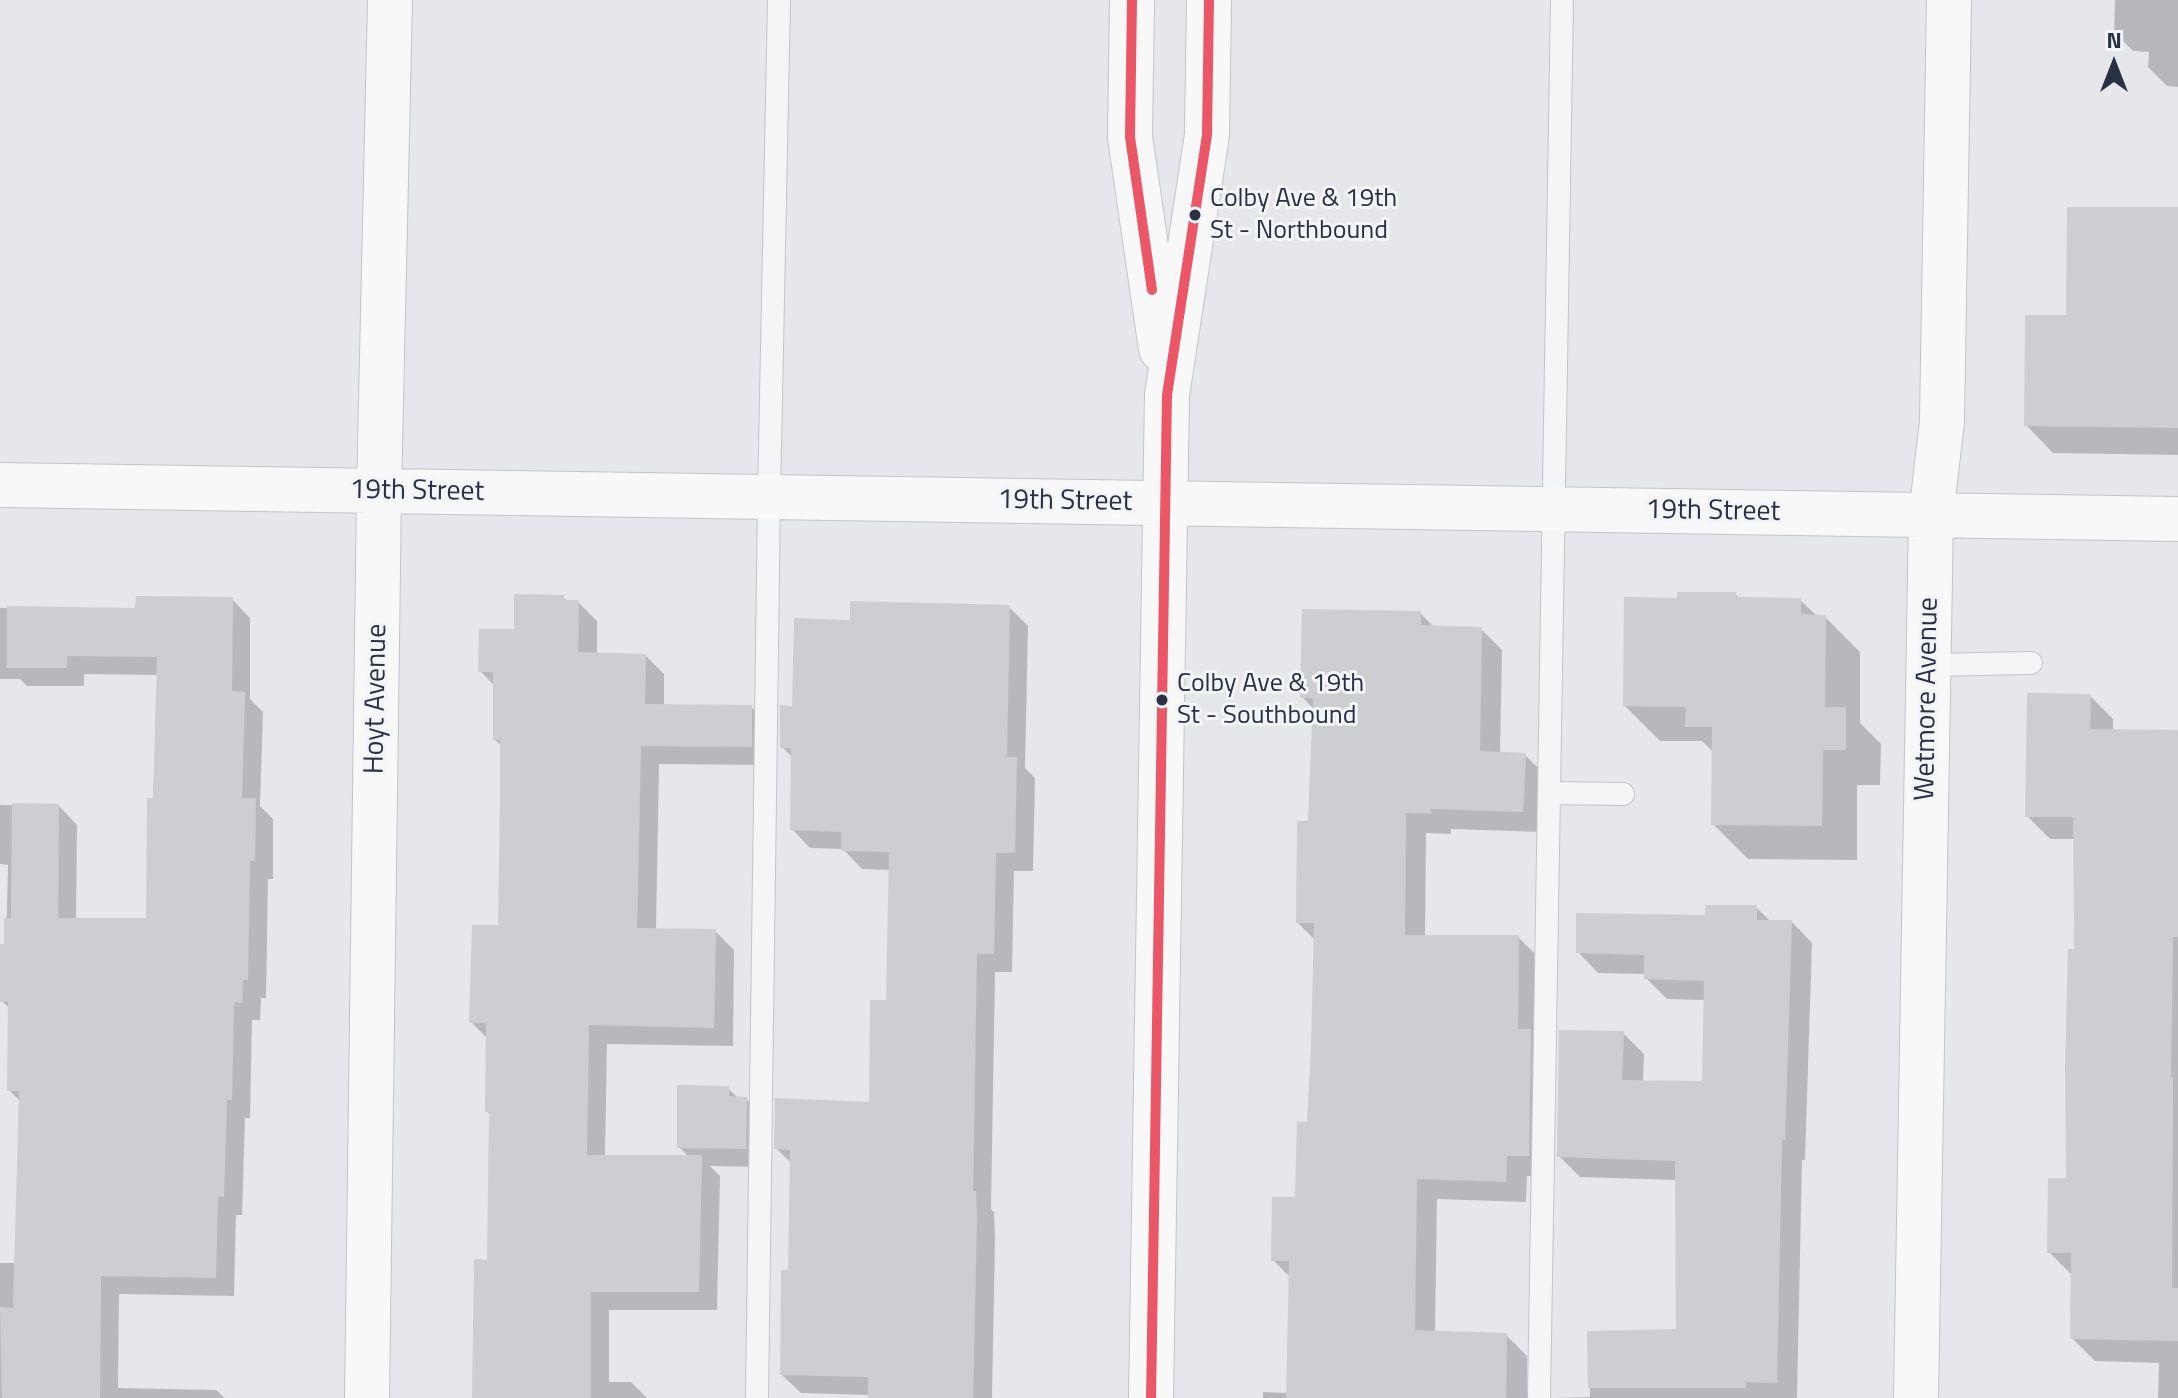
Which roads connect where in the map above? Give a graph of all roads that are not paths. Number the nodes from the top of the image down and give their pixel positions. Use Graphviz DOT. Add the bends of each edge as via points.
graph roads {
  1 [pos="390,0"];
  2 [pos="779,0"];
  3 [pos="1132,0"];
  4 [pos="1209,0"];
  5 [pos="1562,0"];
  6 [pos="1949,0"];
  7 [pos="1167,395"];
  8 [pos="0,485"];
  9 [pos="379,491"];
  10 [pos="769,497"];
  11 [pos="1166,504"];
  12 [pos="1556,509"];
  13 [pos="1931,516"];
  14 [pos="2178,519"];
  15 [pos="2031,663"];
  16 [pos="1929,665"];
  17 [pos="1550,793"];
  18 [pos="1623,794"];
  19 [pos="367,1398"];
  20 [pos="757,1398"];
  21 [pos="1151,1398"];
  22 [pos="1539,1398"];
  23 [pos="1916,1398"];
  1 -- 9 [label="street, Hoyt Avenue"];
  2 -- 10 [label="lane"];
  3 -- 7 [label="street" via="1130,137"];
  4 -- 7 [label="street" via="1207,135"];
  5 -- 12 [label="lane"];
  6 -- 13 [label="street, Wetmore Avenue" via="1942,421"];
  7 -- 11 [label="street"];
  8 -- 9 [label="street, 19th Street"];
  9 -- 10 [label="street, 19th Street"];
  9 -- 19 [label="street, Hoyt Avenue"];
  10 -- 11 [label="street, 19th Street"];
  10 -- 20 [label="lane"];
  11 -- 12 [label="street, 19th Street"];
  11 -- 21 [label="street"];
  12 -- 13 [label="street, 19th Street"];
  12 -- 17 [label="lane"];
  13 -- 14 [label="street, 19th Street"];
  13 -- 16 [label="street, Wetmore Avenue"];
  15 -- 16 [label="lane"];
  16 -- 23 [label="street, Wetmore Avenue"];
  17 -- 18 [label="lane"];
  17 -- 22 [label="lane"];
}
